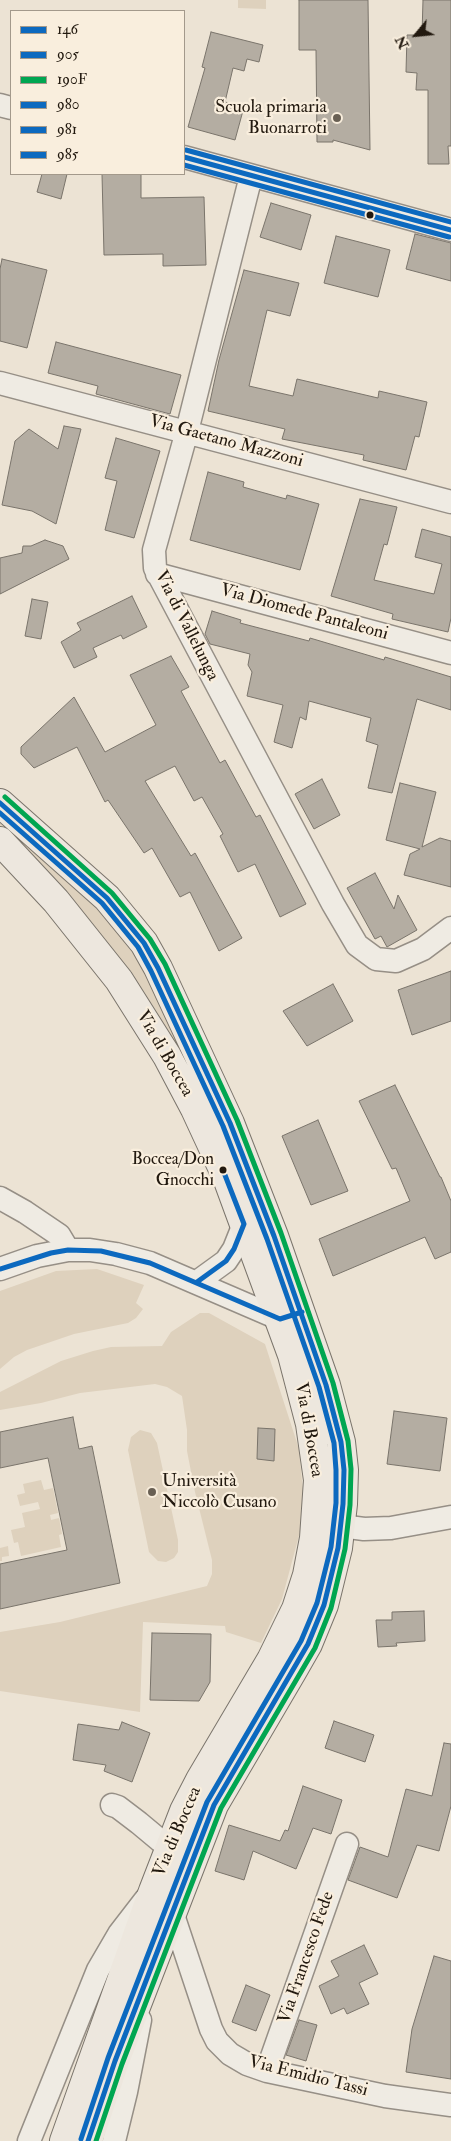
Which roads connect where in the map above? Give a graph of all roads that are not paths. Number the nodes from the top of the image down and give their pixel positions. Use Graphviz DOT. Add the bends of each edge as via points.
graph roads {
  1 [pos="185,157"];
  2 [pos="251,176"];
  3 [pos="451,230"];
  4 [pos="0,383"];
  5 [pos="187,432"];
  6 [pos="451,502"];
  7 [pos="157,574"];
  8 [pos="451,653"];
  9 [pos="0,803"];
  10 [pos="0,841"];
  11 [pos="451,928"];
  12 [pos="0,1198"];
  13 [pos="244,1224"];
  14 [pos="68,1250"];
  15 [pos="0,1269"];
  16 [pos="197,1282"];
  17 [pos="291,1316"];
  18 [pos="451,1517"];
  19 [pos="341,1526"];
  20 [pos="112,1805"];
  21 [pos="347,1844"];
  22 [pos="170,1848"];
  23 [pos="153,1891"];
  24 [pos="172,1912"];
  25 [pos="144,1989"];
  26 [pos="267,2071"];
  27 [pos="451,2105"];
  28 [pos="29,2141"];
  29 [pos="64,2141"];
  30 [pos="88,2141"];
  31 [pos="114,2141"];
  1 -- 2 [label="street"];
  2 -- 3 [label="street"];
  2 -- 5 [label="street, Via di Vallelunga"];
  4 -- 5 [label="street, Via Gaetano Mazzoni"];
  5 -- 6 [label="street, Via Gaetano Mazzoni"];
  5 -- 7 [label="street, Via di Vallelunga" via="154,550"];
  7 -- 8 [label="street, Via Diomede Pantaleoni"];
  7 -- 11 [label="street, Via di Vallelunga" via="357,945 376,959 396,961 418,952"];
  9 -- 17 [label="main road, Via di Boccea" via="107,898 151,954 230,1123"];
  10 -- 13 [label="main road, Via di Boccea" via="81,931 149,1027 217,1155"];
  12 -- 14 [label="street" via="59,1235"];
  13 -- 16 [label="street" via="226,1261"];
  13 -- 17 [label="main road, Via di Boccea"];
  14 -- 15 [label="street" via="37,1256"];
  14 -- 16 [label="street" via="128,1256"];
  16 -- 17 [label="street"];
  17 -- 19 [label="main road, Via di Boccea" via="326,1385 341,1442 344,1470"];
  17 -- 22 [label="main road, Via di Boccea" via="316,1461 317,1512 310,1562 290,1625 200,1780"];
  18 -- 19 [label="street" via="391,1528 364,1530"];
  19 -- 24 [label="main road, Via di Boccea" via="329,1590 308,1644 214,1805"];
  20 -- 22 [label="street"];
  21 -- 26 [label="street, Via Francesco Fede"];
  22 -- 23 [label="main road, Via di Boccea"];
  23 -- 28 [label="street" via="120,1934 98,1970"];
  23 -- 29 [label="main road, Via di Boccea"];
  24 -- 25 [label="main road, Via di Boccea"];
  24 -- 26 [label="street, Via Emidio Tassi" via="218,2041 237,2059"];
  25 -- 30 [label="main road, Via di Boccea"];
  25 -- 31 [label="street"];
  26 -- 27 [label="street, Via Emidio Tassi" via="384,2096"];
}
